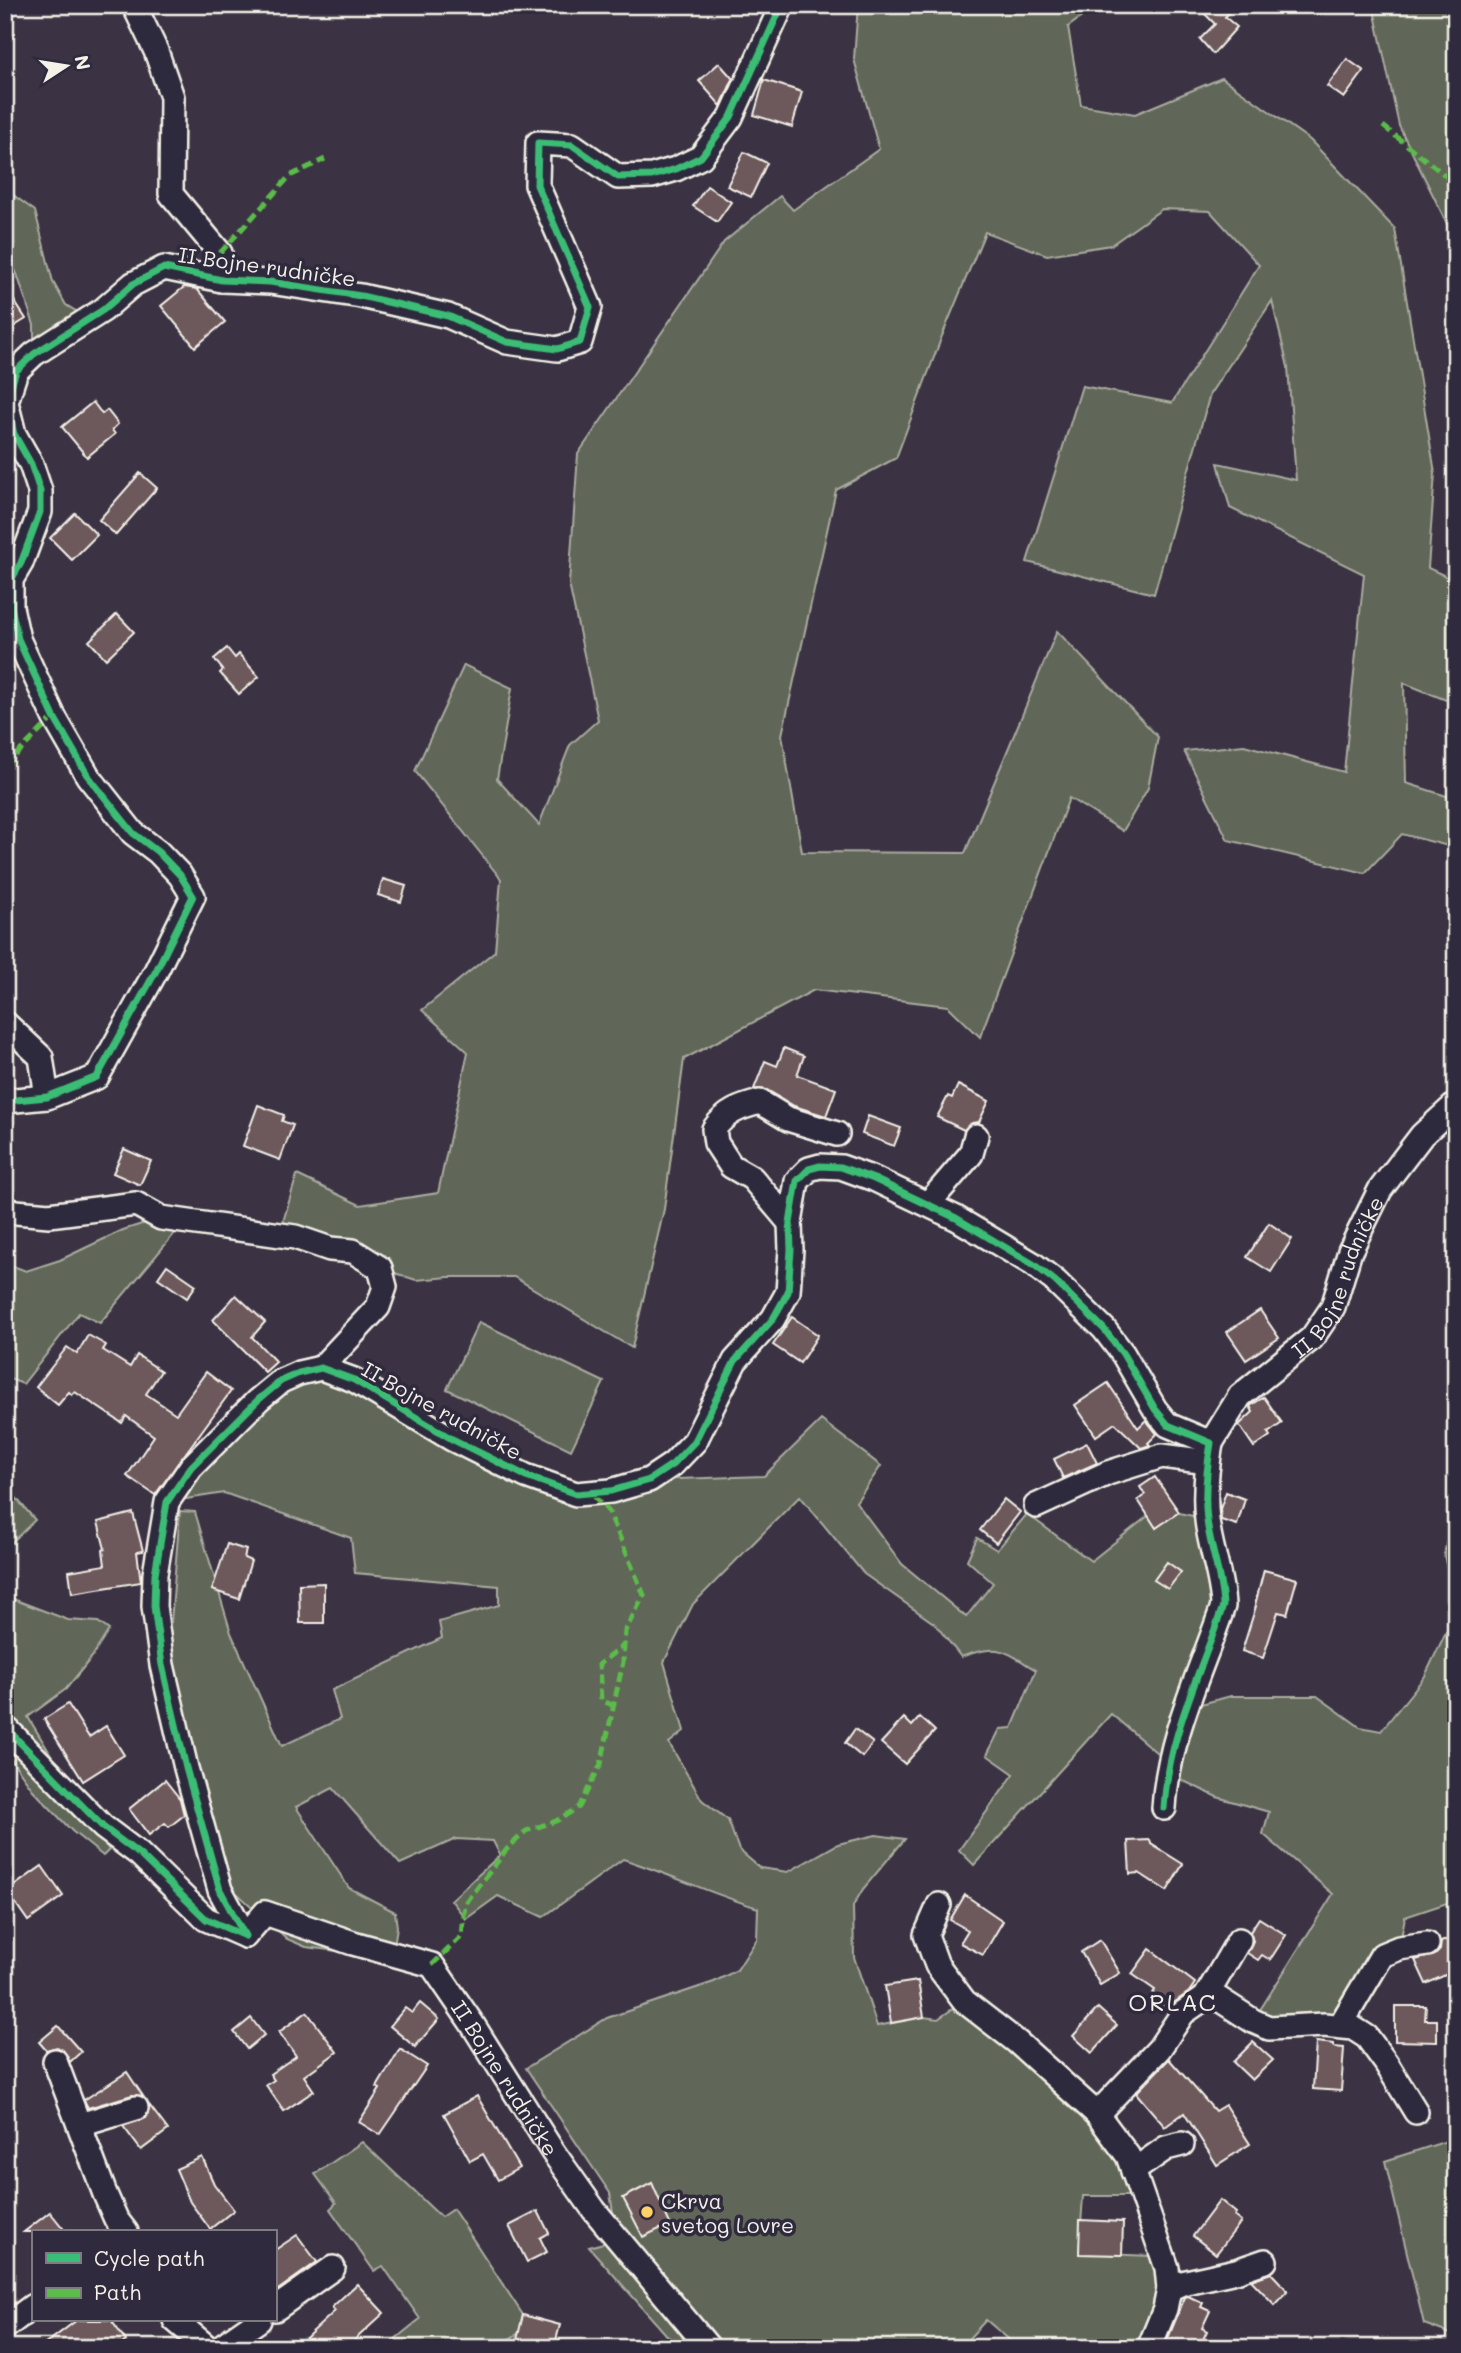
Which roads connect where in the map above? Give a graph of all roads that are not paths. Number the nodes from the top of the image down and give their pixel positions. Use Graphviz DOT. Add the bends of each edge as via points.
graph roads {
  1 [pos="134,5"];
  2 [pos="782,5"];
  3 [pos="222,280"];
  4 [pos="5,1023"];
  5 [pos="47,1097"];
  6 [pos="5,1101"];
  7 [pos="1456,1104"];
  8 [pos="837,1134"];
  9 [pos="976,1136"];
  10 [pos="928,1204"];
  11 [pos="5,1211"];
  12 [pos="790,1223"];
  13 [pos="321,1368"];
  14 [pos="1209,1453"];
  15 [pos="1036,1506"];
  16 [pos="5,1731"];
  17 [pos="1164,1808"];
  18 [pos="939,1905"];
  19 [pos="244,1936"];
  20 [pos="1239,1940"];
  21 [pos="1427,1944"];
  22 [pos="1205,1998"];
  23 [pos="1340,2026"];
  24 [pos="55,2061"];
  25 [pos="136,2108"];
  26 [pos="1416,2112"];
  27 [pos="1097,2114"];
  28 [pos="80,2125"];
  29 [pos="1182,2144"];
  30 [pos="1133,2171"];
  31 [pos="124,2230"];
  32 [pos="1265,2261"];
  33 [pos="333,2268"];
  34 [pos="1169,2289"];
  35 [pos="32,2307"];
  36 [pos="276,2308"];
  37 [pos="177,2322"];
  38 [pos="256,2322"];
  39 [pos="5,2327"];
  40 [pos="208,2348"];
  41 [pos="219,2348"];
  42 [pos="709,2348"];
  43 [pos="1149,2348"];
  1 -- 3 [label="street" via="172,97 170,194 220,253"];
  2 -- 3 [label="street, II Bojne rudničke" via="731,117 701,157 652,176 618,177 572,145 538,143 537,186 590,307 580,342 557,349 507,342 448,316 361,296 271,282"];
  3 -- 5 [label="street, II Bojne rudničke" via="164,268 133,284 103,310 34,354 16,371 6,402 14,434 40,491 40,512 11,580 18,639 88,776 133,833 180,875 193,896 97,1077"];
  4 -- 5 [label="street" via="41,1057"];
  5 -- 6 [label="street, II Bojne rudničke"];
  7 -- 14 [label="street, II Bojne rudničke" via="1422,1135 1380,1191 1350,1251 1333,1307 1312,1338 1240,1396"];
  8 -- 12 [label="street" via="788,1119 760,1102 738,1107 714,1129 716,1143 731,1166 752,1178"];
  9 -- 10 [label="street" via="971,1154"];
  10 -- 12 [label="street, II Bojne rudničke" via="841,1167 820,1166 808,1169 797,1181"];
  10 -- 14 [label="street, II Bojne rudničke" via="1055,1281 1104,1329 1168,1425"];
  11 -- 13 [label="street, II Bojne rudničke" via="49,1215 136,1204 161,1218 295,1237 353,1251 380,1268 386,1287 378,1307"];
  12 -- 13 [label="street, II Bojne rudničke" via="788,1292 773,1320 735,1361 695,1441 649,1480 592,1494 555,1487 452,1439 354,1380"];
  13 -- 19 [label="street, II Bojne rudničke" via="299,1373 268,1391 191,1467 167,1502 155,1574 162,1665 186,1768 220,1890"];
  14 -- 15 [label="street" via="1162,1456 1108,1473"];
  14 -- 17 [label="street, II Bojne rudničke" via="1206,1519 1223,1587 1223,1606 1176,1735"];
  16 -- 19 [label="street" via="206,1919"];
  18 -- 27 [label="street" via="926,1935 937,1965 964,2001"];
  19 -- 42 [label="street, II Bojne rudničke" via="265,1913 432,1965 559,2162"];
  20 -- 22 [label="street"];
  21 -- 23 [label="street" via="1382,1955"];
  22 -- 23 [label="street" via="1219,1999 1269,2028"];
  22 -- 27 [label="street" via="1183,2013 1159,2049"];
  23 -- 26 [label="street" via="1367,2037"];
  24 -- 28 [label="street"];
  25 -- 28 [label="street"];
  27 -- 30 [label="street" via="1128,2156"];
  28 -- 31 [label="street" via="105,2194"];
  29 -- 30 [label="street" via="1166,2148"];
  30 -- 34 [label="street" via="1161,2246"];
  32 -- 34 [label="street"];
  33 -- 36 [label="street"];
  34 -- 43 [label="street"];
  35 -- 39 [label="street"];
  37 -- 40 [label="street"];
  38 -- 41 [label="street"];
}
